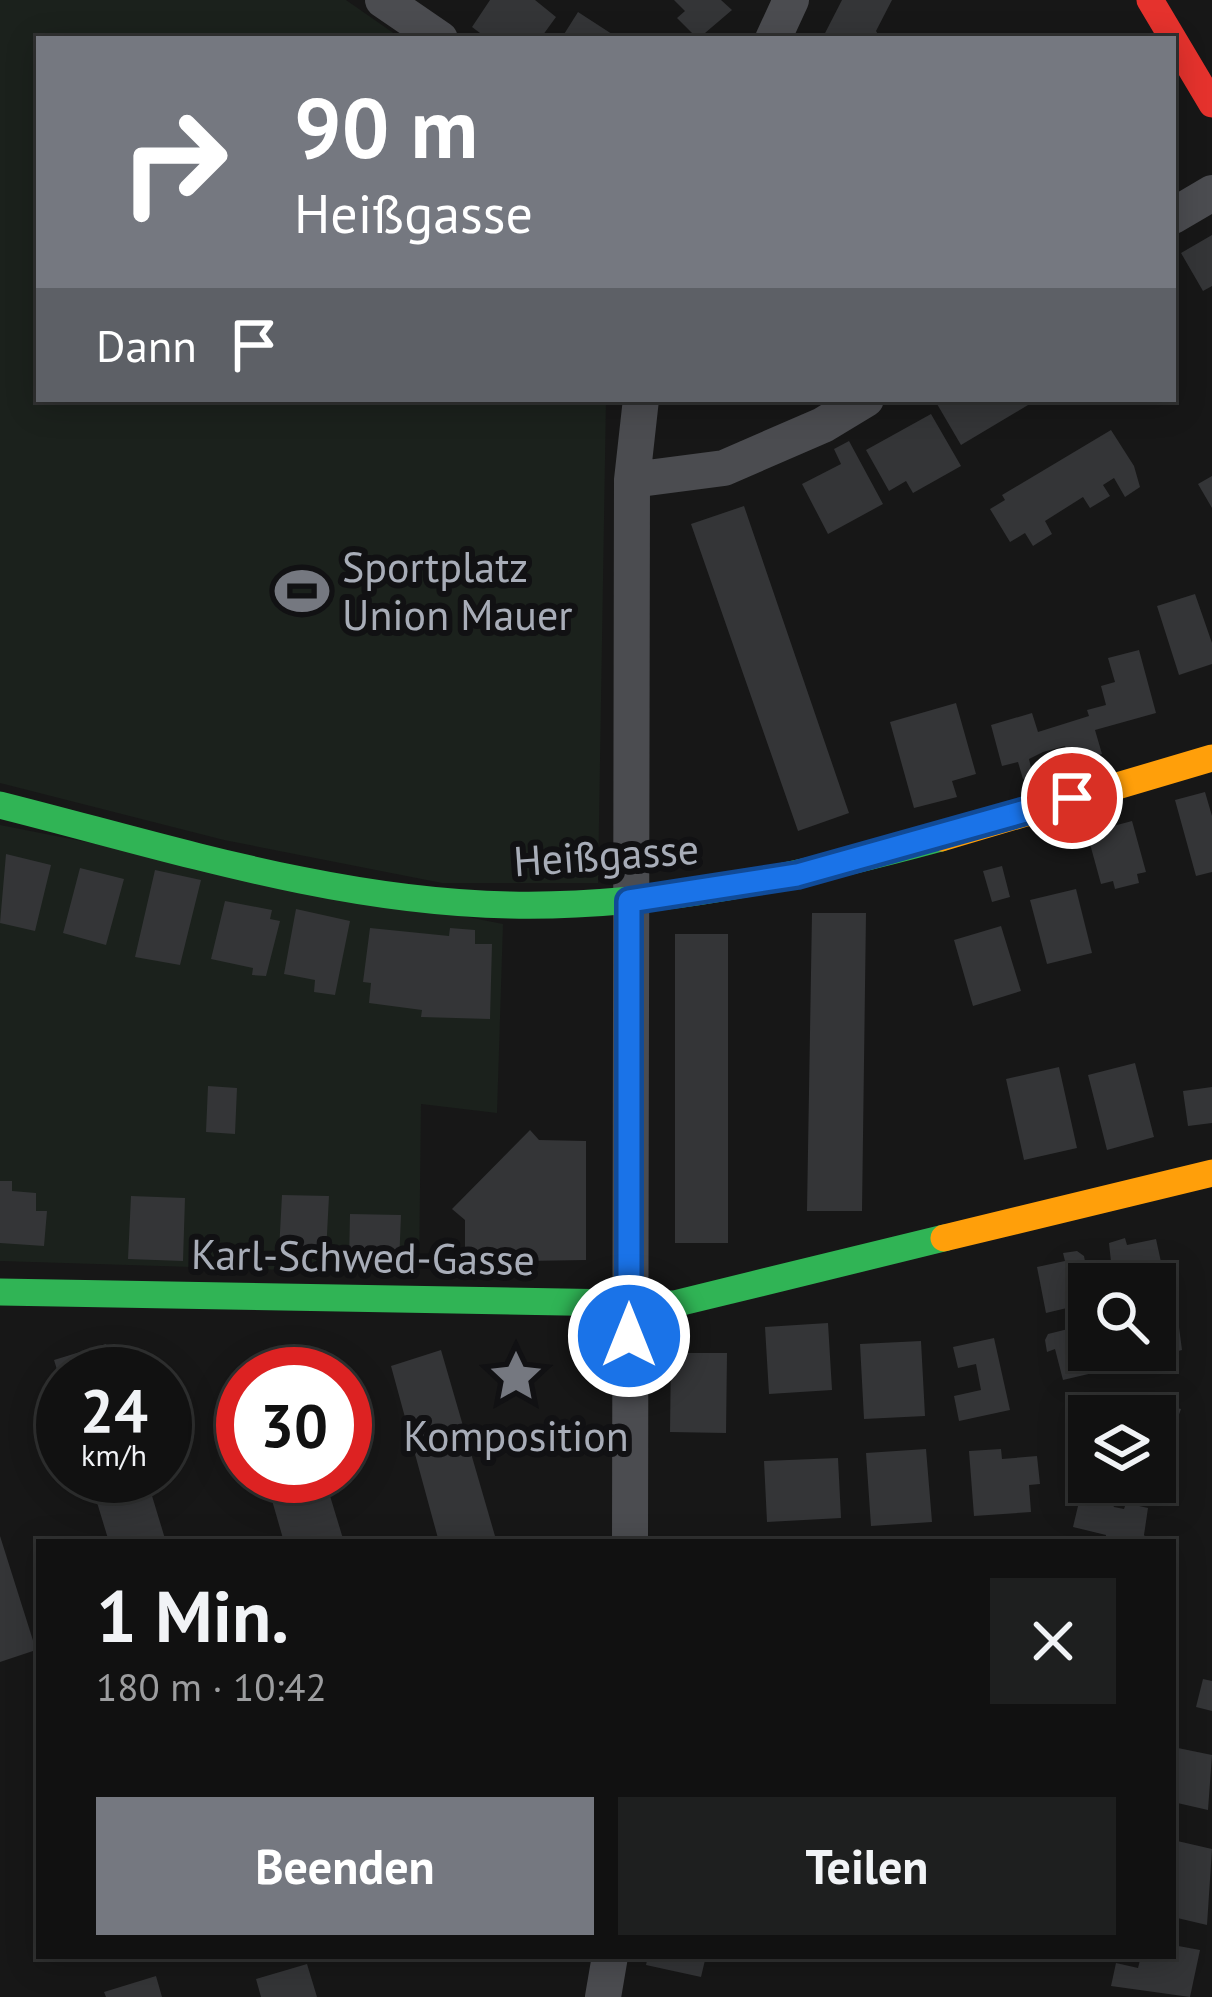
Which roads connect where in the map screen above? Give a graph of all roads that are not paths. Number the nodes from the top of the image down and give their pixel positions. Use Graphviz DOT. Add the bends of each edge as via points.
graph roads {
  1 [pos="383,0"];
  2 [pos="791,0"];
  3 [pos="1150,0"];
  4 [pos="436,36"];
  5 [pos="774,36"];
  6 [pos="1171,36"];
  7 [pos="1176,44"];
  8 [pos="1212,104"];
  9 [pos="1212,193"];
  10 [pos="1176,214"];
  11 [pos="641,402"];
  12 [pos="861,402"];
  13 [pos="632,481"];
  14 [pos="1212,758"];
  15 [pos="0,805"];
  16 [pos="629,901"];
  17 [pos="1212,1173"];
  18 [pos="0,1292"];
  19 [pos="630,1304"];
  20 [pos="630,1539"];
  21 [pos="609,1959"];
  22 [pos="603,1997"];
  1 -- 4 [label="street"];
  2 -- 5 [label="street"];
  3 -- 6 [label="street"];
  7 -- 8 [label="street"];
  9 -- 10 [label="street"];
  11 -- 13 [label="street"];
  12 -- 13 [label="street" via="724,468"];
  13 -- 16 [label="street"];
  14 -- 16 [label="street, Heißgasse" via="797,875"];
  15 -- 16 [label="street, Heißgasse" via="390,895 512,906"];
  16 -- 19 [label="street"];
  17 -- 19 [label="street, Karl-Schwed-Gasse" via="674,1304"];
  18 -- 19 [label="street, Karl-Schwed-Gasse"];
  19 -- 20 [label="street"];
  21 -- 22 [label="street"];
}
